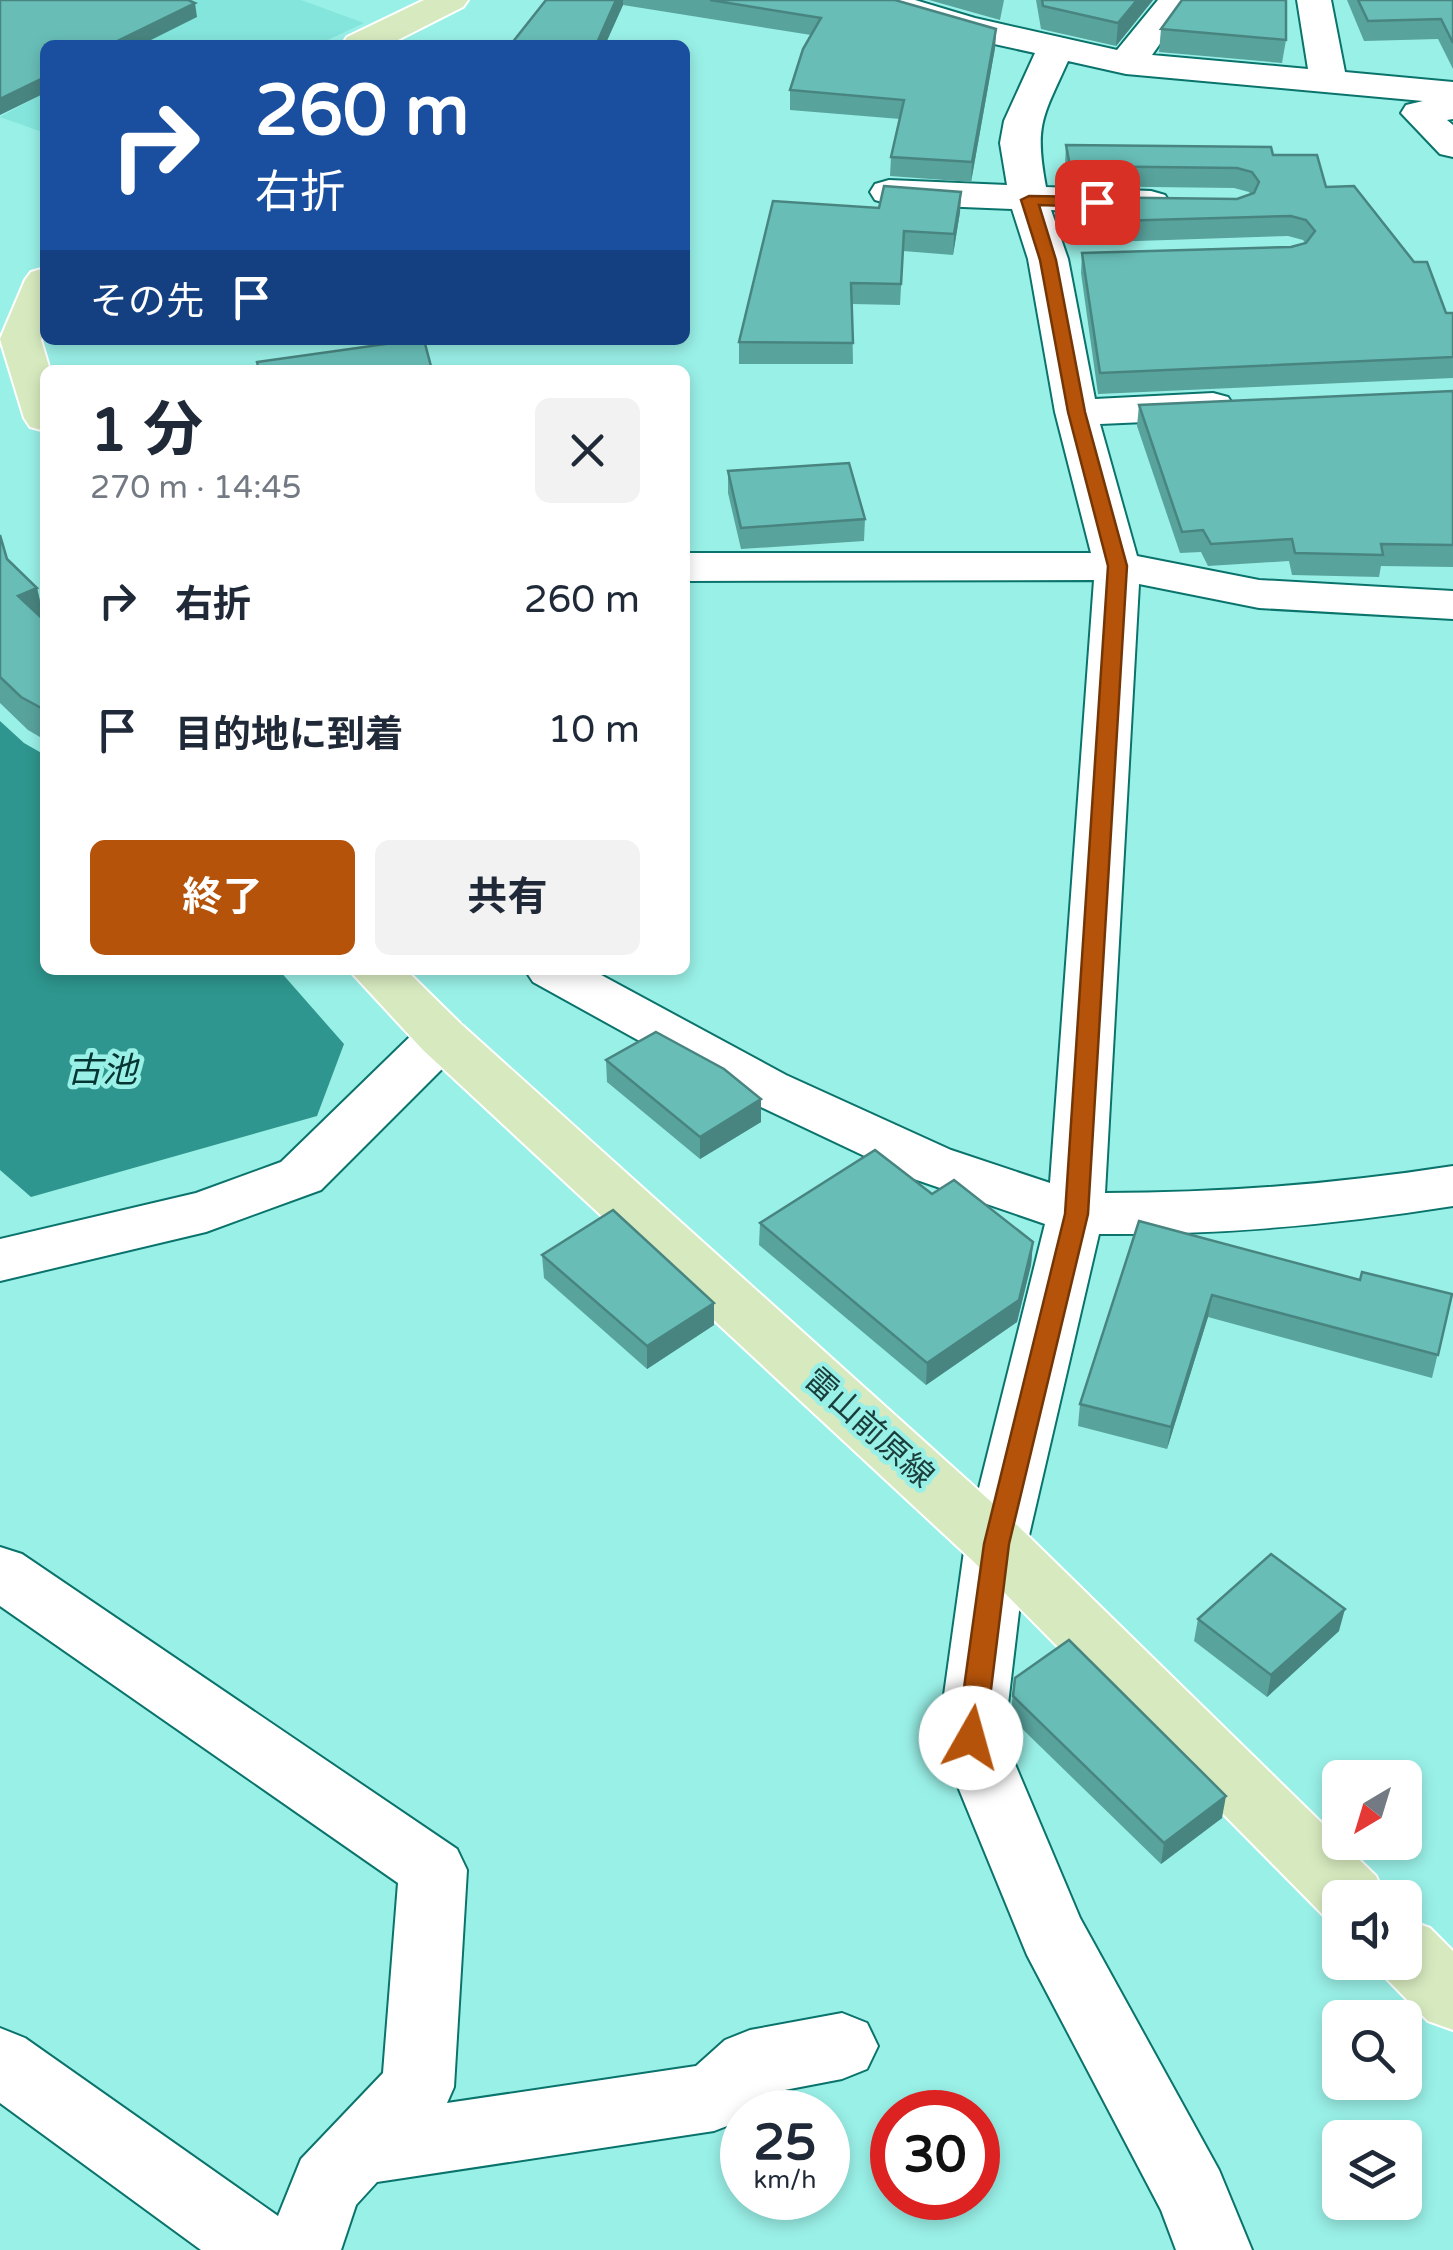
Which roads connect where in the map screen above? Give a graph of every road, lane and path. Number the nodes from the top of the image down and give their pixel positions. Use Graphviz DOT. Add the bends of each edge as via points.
graph roads {
  1 [pos="451,0"];
  2 [pos="879,0"];
  3 [pos="1314,0"];
  4 [pos="1175,2"];
  5 [pos="370,40"];
  6 [pos="1055,49"];
  7 [pos="1126,63"];
  8 [pos="1329,83"];
  9 [pos="1453,92"];
  10 [pos="1453,108"];
  11 [pos="1453,146"];
  12 [pos="889,192"];
  13 [pos="1029,200"];
  14 [pos="1196,203"];
  15 [pos="40,289"];
  16 [pos="10,342"];
  17 [pos="1255,404"];
  18 [pos="40,407"];
  19 [pos="1076,412"];
  20 [pos="1118,566"];
  21 [pos="690,567"];
  22 [pos="1453,605"];
  23 [pos="379,975"];
  24 [pos="560,975"];
  25 [pos="442,1037"];
  26 [pos="1453,1186"];
  27 [pos="1076,1214"];
  28 [pos="0,1260"];
  29 [pos="996,1544"];
  30 [pos="0,1572"];
  31 [pos="1334,1880"];
  32 [pos="1422,1967"];
  33 [pos="1453,1998"];
  34 [pos="842,2046"];
  35 [pos="0,2061"];
  36 [pos="357,2151"];
  37 [pos="263,2250"];
  38 [pos="302,2250"];
  39 [pos="1214,2250"];
  1 -- 5 [label="main road"];
  2 -- 6 [label="street"];
  3 -- 8 [label="street"];
  4 -- 7 [label="street"];
  6 -- 7 [label="street"];
  6 -- 13 [label="street" via="1019,143"];
  7 -- 8 [label="street"];
  8 -- 9 [label="street"];
  10 -- 11 [label="street" via="1419,113"];
  12 -- 13 [label="street"];
  13 -- 14 [label="street"];
  13 -- 19 [label="street" via="1068,259"];
  15 -- 16 [label="main road"];
  16 -- 18 [label="main road"];
  17 -- 19 [label="street"];
  19 -- 20 [label="street"];
  20 -- 21 [label="street"];
  20 -- 22 [label="street" via="1259,594"];
  20 -- 27 [label="street"];
  23 -- 25 [label="main road, 雷山前原線"];
  24 -- 27 [label="street" via="767,1088 914,1156"];
  25 -- 28 [label="street" via="301,1176 206,1211"];
  25 -- 29 [label="main road, 雷山前原線"];
  26 -- 27 [label="street" via="1212,1214"];
  27 -- 29 [label="street"];
  29 -- 31 [label="main road, 雷山前原線"];
  29 -- 39 [label="street" via="971,1738 1052,1933 1193,2195"];
  30 -- 36 [label="street" via="434,1870 418,2087"];
  32 -- 33 [label="main road"];
  34 -- 36 [label="street" via="750,2063 714,2096"];
  35 -- 37 [label="street"];
  36 -- 38 [label="street" via="327,2184"];
}
